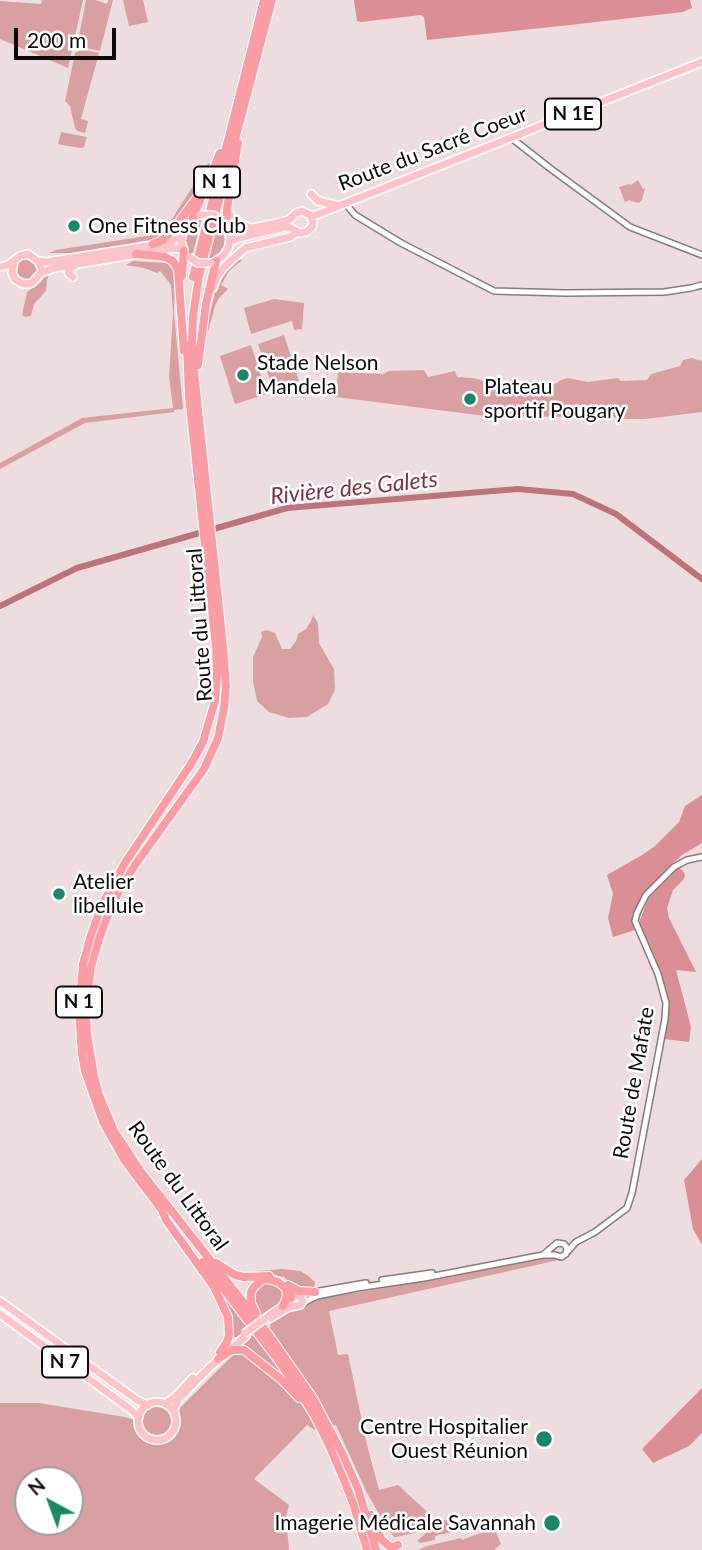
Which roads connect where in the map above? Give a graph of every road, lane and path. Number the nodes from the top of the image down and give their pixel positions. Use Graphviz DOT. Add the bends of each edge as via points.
graph roads {
  1 [pos="264,0"];
  2 [pos="272,0"];
  3 [pos="702,62"];
  4 [pos="244,93"];
  5 [pos="513,138"];
  6 [pos="212,173"];
  7 [pos="311,194"];
  8 [pos="339,205"];
  9 [pos="227,209"];
  10 [pos="196,216"];
  11 [pos="292,218"];
  12 [pos="312,219"];
  13 [pos="226,225"];
  14 [pos="254,228"];
  15 [pos="296,231"];
  16 [pos="181,235"];
  17 [pos="230,242"];
  18 [pos="153,244"];
  19 [pos="136,254"];
  20 [pos="186,254"];
  21 [pos="702,255"];
  22 [pos="14,261"];
  23 [pos="38,261"];
  24 [pos="214,262"];
  25 [pos="76,264"];
  26 [pos="0,269"];
  27 [pos="12,273"];
  28 [pos="40,273"];
  29 [pos="73,277"];
  30 [pos="702,285"];
  31 [pos="180,289"];
  32 [pos="206,304"];
  33 [pos="189,396"];
  34 [pos="198,414"];
  35 [pos="196,429"];
  36 [pos="219,646"];
  37 [pos="702,858"];
  38 [pos="162,1210"];
  39 [pos="576,1242"];
  40 [pos="564,1244"];
  41 [pos="553,1248"];
  42 [pos="202,1250"];
  43 [pos="568,1251"];
  44 [pos="543,1255"];
  45 [pos="555,1255"];
  46 [pos="445,1273"];
  47 [pos="285,1285"];
  48 [pos="315,1292"];
  49 [pos="0,1301"];
  50 [pos="294,1301"];
  51 [pos="0,1314"];
  52 [pos="268,1318"];
  53 [pos="242,1340"];
  54 [pos="219,1355"];
  55 [pos="165,1404"];
  56 [pos="148,1405"];
  57 [pos="174,1412"];
  58 [pos="314,1415"];
  59 [pos="139,1417"];
  60 [pos="362,1491"];
  61 [pos="398,1545"];
  62 [pos="367,1550"];
  63 [pos="377,1550"];
  1 -- 4 [label="highway, Route du Littoral / N 1"];
  2 -- 4 [label="highway, Route du Littoral / N 1"];
  3 -- 5 [label="main road, Route du Sacré Coeur / N 1E"];
  4 -- 6 [label="highway"];
  4 -- 9 [label="highway"];
  4 -- 33 [label="highway, Route du Littoral / N 1" via="191,288"];
  4 -- 34 [label="highway, Route du Littoral / N 1" via="196,292 192,341"];
  5 -- 8 [label="main road, Route du Sacré Coeur / N 1E"];
  5 -- 21 [label="main road" via="630,227"];
  6 -- 10 [label="highway"];
  6 -- 18 [label="highway" via="174,229"];
  7 -- 8 [label="main road" via="323,204"];
  8 -- 12 [label="main road, Route du Sacré Coeur / N 1E"];
  8 -- 30 [label="main road" via="494,291 664,292"];
  9 -- 13 [label="highway"];
  9 -- 14 [label="main road" via="233,219"];
  10 -- 13 [label="main road, bridge" via="212,215"];
  10 -- 16 [label="main road"];
  11 -- 12 [label="main road" via="302,211"];
  11 -- 14 [label="main road"];
  11 -- 15 [label="main road"];
  12 -- 15 [label="main road" via="308,231"];
  13 -- 14 [label="main road" via="235,231"];
  13 -- 17 [label="main road"];
  15 -- 17 [label="main road" via="286,227"];
  15 -- 32 [label="main road" via="290,237 241,250 219,274"];
  16 -- 18 [label="main road" via="171,242"];
  16 -- 20 [label="main road"];
  17 -- 24 [label="main road" via="225,254"];
  18 -- 23 [label="main road"];
  19 -- 20 [label="main road" via="176,248"];
  19 -- 25 [label="main road"];
  19 -- 31 [label="highway" via="170,259 178,270"];
  20 -- 24 [label="main road, bridge" via="198,263"];
  20 -- 31 [label="highway"];
  22 -- 23 [label="main road" via="28,254"];
  22 -- 26 [label="main road"];
  22 -- 27 [label="main road"];
  23 -- 28 [label="main road"];
  24 -- 32 [label="highway"];
  25 -- 28 [label="main road"];
  25 -- 29 [label="main road" via="68,271"];
  26 -- 27 [label="main road"];
  27 -- 28 [label="main road" via="27,284"];
  31 -- 33 [label="highway"];
  32 -- 34 [label="highway" via="198,359"];
  33 -- 35 [label="highway, Route du Littoral / N 1"];
  34 -- 35 [label="highway, Route du Littoral / N 1"];
  35 -- 36 [label="highway, Route du Littoral / N 1"];
  36 -- 38 [label="highway, Route du Littoral / N 1" via="212,714 203,742 108,892 91,935 79,995 85,1071 95,1104 125,1161"];
  36 -- 42 [label="highway, Route du Littoral / N 1" via="226,686 213,752 118,893 95,951 86,1005 94,1076 114,1131"];
  37 -- 39 [label="main road, Route de Mafate" via="674,867 646,895 636,916 664,992 665,1019 627,1208"];
  38 -- 54 [label="highway" via="214,1287 228,1317 229,1335"];
  38 -- 58 [label="highway, Route du Littoral / N 1" via="278,1360"];
  39 -- 40 [label="main road, Route de Mafate"];
  39 -- 43 [label="main road, Route de Mafate"];
  40 -- 41 [label="main road"];
  40 -- 43 [label="main road"];
  41 -- 44 [label="main road"];
  41 -- 45 [label="main road"];
  42 -- 47 [label="highway" via="227,1271 274,1277"];
  42 -- 63 [label="highway, Route du Littoral / N 1" via="313,1398 358,1489"];
  43 -- 45 [label="main road" via="562,1257"];
  44 -- 45 [label="main road"];
  44 -- 46 [label="main road"];
  46 -- 48 [label="main road"];
  46 -- 50 [label="main road"];
  47 -- 48 [label="highway"];
  47 -- 50 [label="highway"];
  47 -- 60 [label="highway" via="268,1279 258,1283 251,1292 252,1307 319,1401"];
  48 -- 50 [label="main road"];
  49 -- 56 [label="main road, N 7"];
  50 -- 52 [label="main road"];
  50 -- 52 [label="main road"];
  51 -- 59 [label="main road, N 7"];
  52 -- 53 [label="main road, bridge"];
  53 -- 54 [label="highway"];
  53 -- 58 [label="highway"];
  54 -- 55 [label="main road"];
  54 -- 57 [label="main road" via="179,1399"];
  55 -- 56 [label="main road"];
  55 -- 57 [label="main road"];
  56 -- 59 [label="main road"];
  57 -- 59 [label="main road" via="172,1433 158,1440 143,1434"];
  58 -- 62 [label="highway, N 1" via="344,1480"];
  60 -- 61 [label="highway" via="381,1539 389,1546"];
  60 -- 63 [label="highway"];
}
